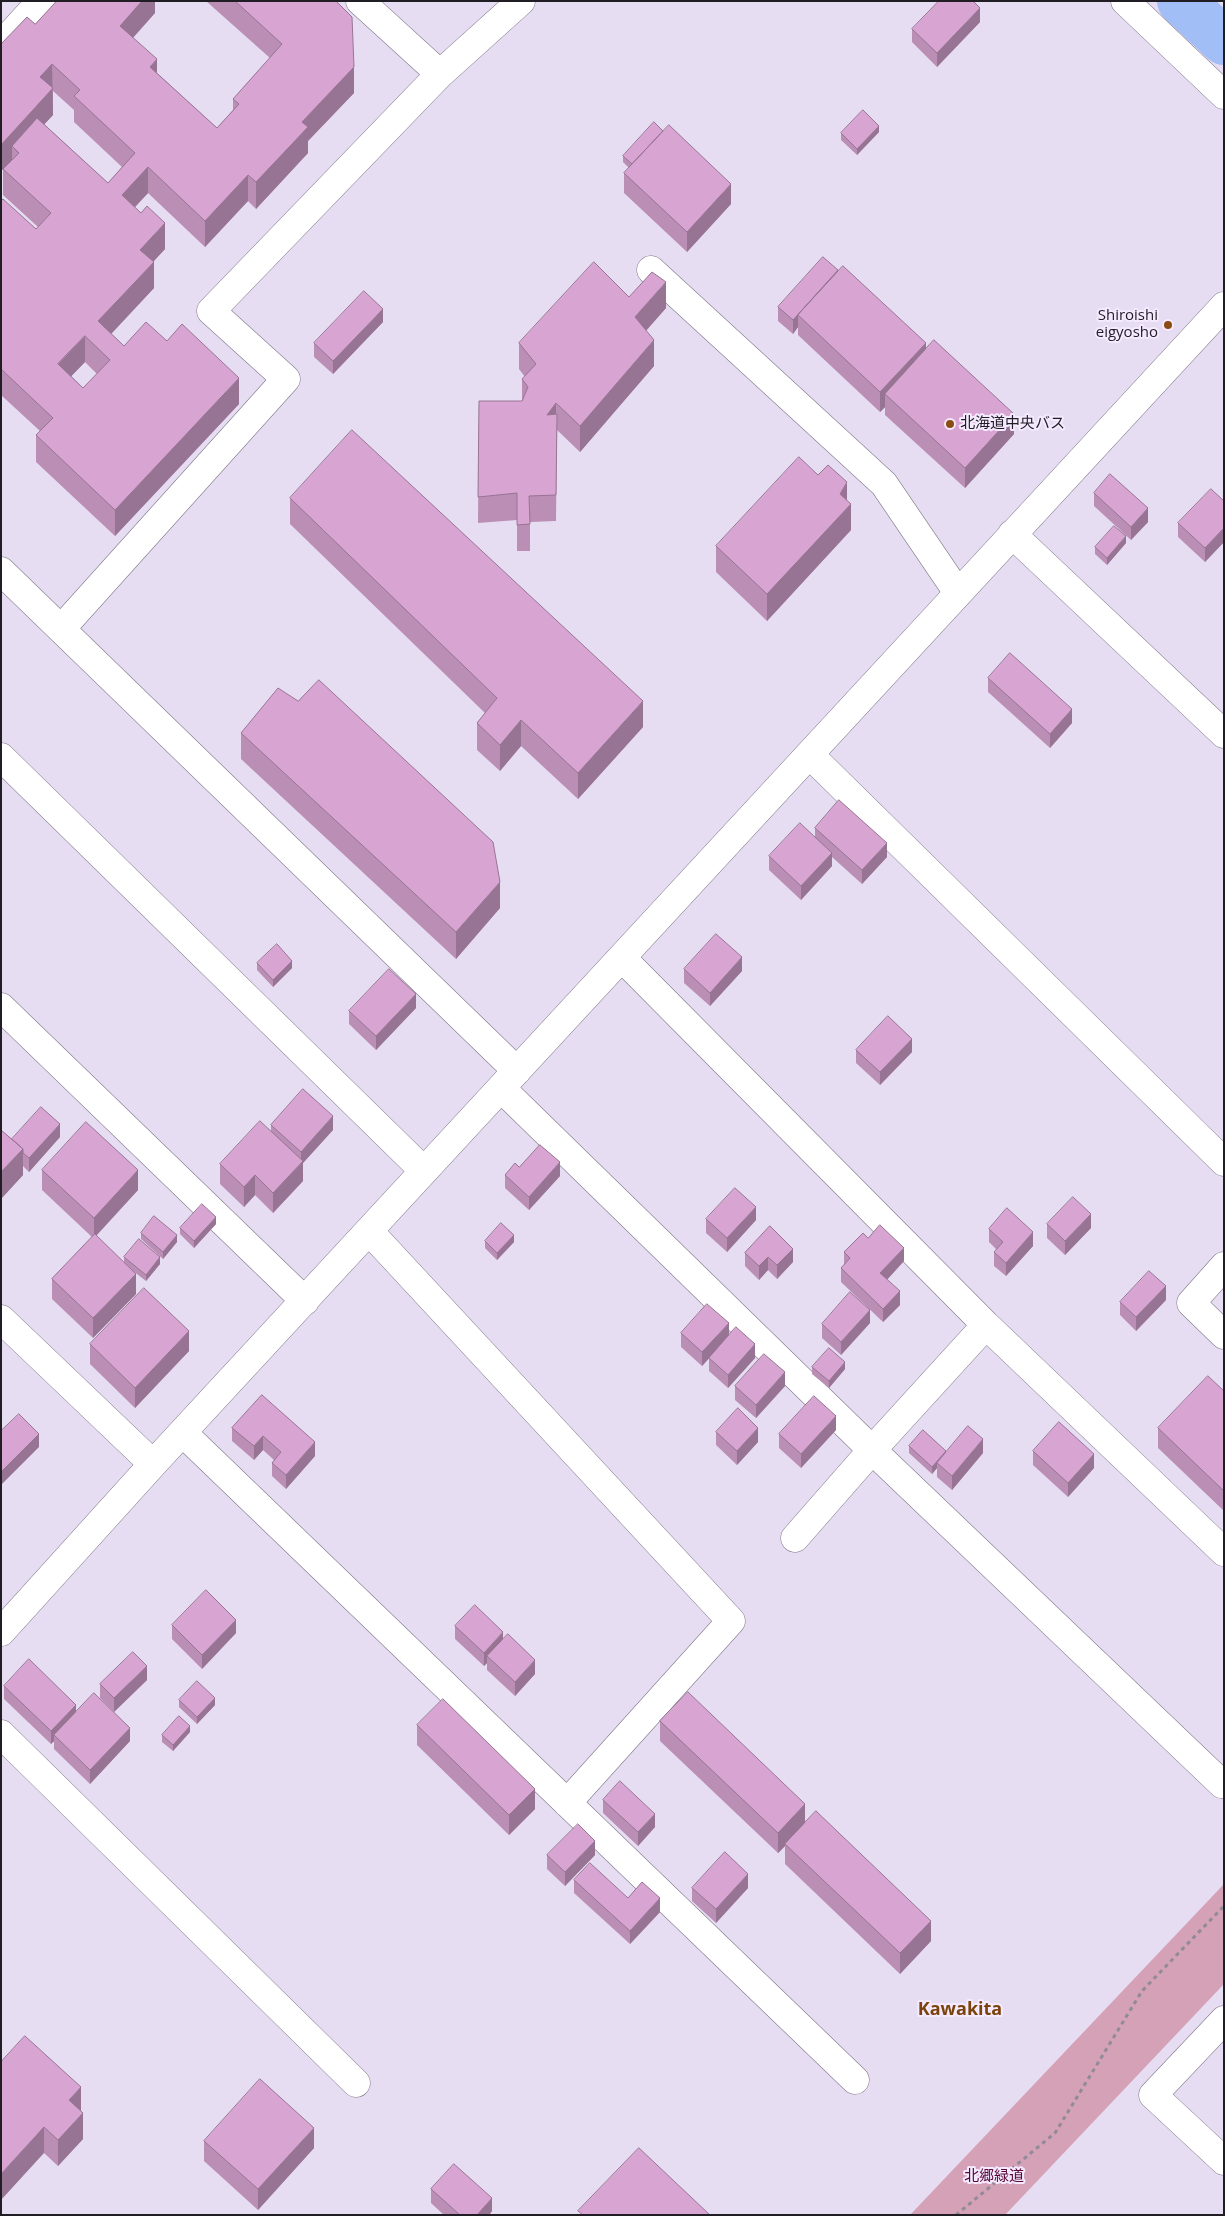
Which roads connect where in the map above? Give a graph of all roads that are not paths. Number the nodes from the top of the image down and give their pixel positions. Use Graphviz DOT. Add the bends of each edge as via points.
graph roads {
  1 [pos="41,1"];
  2 [pos="360,1"];
  3 [pos="521,1"];
  4 [pos="1126,1"];
  5 [pos="1,45"];
  6 [pos="440,74"];
  7 [pos="1224,95"];
  8 [pos="651,270"];
  9 [pos="1224,306"];
  10 [pos="1012,534"];
  11 [pos="1,571"];
  12 [pos="958,593"];
  13 [pos="61,629"];
  14 [pos="1224,734"];
  15 [pos="810,755"];
  16 [pos="1,757"];
  17 [pos="622,958"];
  18 [pos="1,1007"];
  19 [pos="509,1080"];
  20 [pos="1224,1162"];
  21 [pos="424,1171"];
  22 [pos="369,1231"];
  23 [pos="1224,1266"];
  24 [pos="305,1301"];
  25 [pos="1,1319"];
  26 [pos="986,1325"];
  27 [pos="1224,1335"];
  28 [pos="183,1432"];
  29 [pos="872,1450"];
  30 [pos="153,1464"];
  31 [pos="795,1538"];
  32 [pos="1224,1552"];
  33 [pos="1,1632"];
  34 [pos="1,1734"];
  35 [pos="1222,1784"];
  36 [pos="567,1802"];
  37 [pos="1224,2020"];
  38 [pos="855,2080"];
  39 [pos="356,2082"];
  40 [pos="1224,2161"];
  1 -- 5 [label="street"];
  2 -- 6 [label="street"];
  3 -- 6 [label="street"];
  4 -- 7 [label="street"];
  6 -- 13 [label="street" via="211,311 286,379"];
  8 -- 12 [label="street" via="884,484"];
  9 -- 10 [label="street"];
  10 -- 12 [label="street"];
  10 -- 14 [label="street"];
  11 -- 13 [label="street"];
  12 -- 15 [label="street"];
  13 -- 19 [label="street"];
  15 -- 17 [label="street"];
  15 -- 20 [label="street"];
  16 -- 21 [label="street"];
  17 -- 19 [label="street"];
  17 -- 26 [label="street"];
  18 -- 24 [label="street"];
  19 -- 21 [label="street"];
  19 -- 29 [label="street"];
  21 -- 22 [label="street"];
  22 -- 24 [label="street"];
  22 -- 36 [label="street" via="731,1621"];
  23 -- 27 [label="street" via="1190,1303"];
  24 -- 28 [label="street"];
  25 -- 30 [label="street"];
  26 -- 29 [label="street"];
  26 -- 32 [label="street"];
  28 -- 30 [label="street"];
  28 -- 36 [label="street"];
  29 -- 31 [label="street"];
  29 -- 35 [label="street"];
  30 -- 33 [label="street"];
  34 -- 39 [label="street"];
  36 -- 38 [label="street"];
  37 -- 40 [label="street" via="1153,2095"];
}
